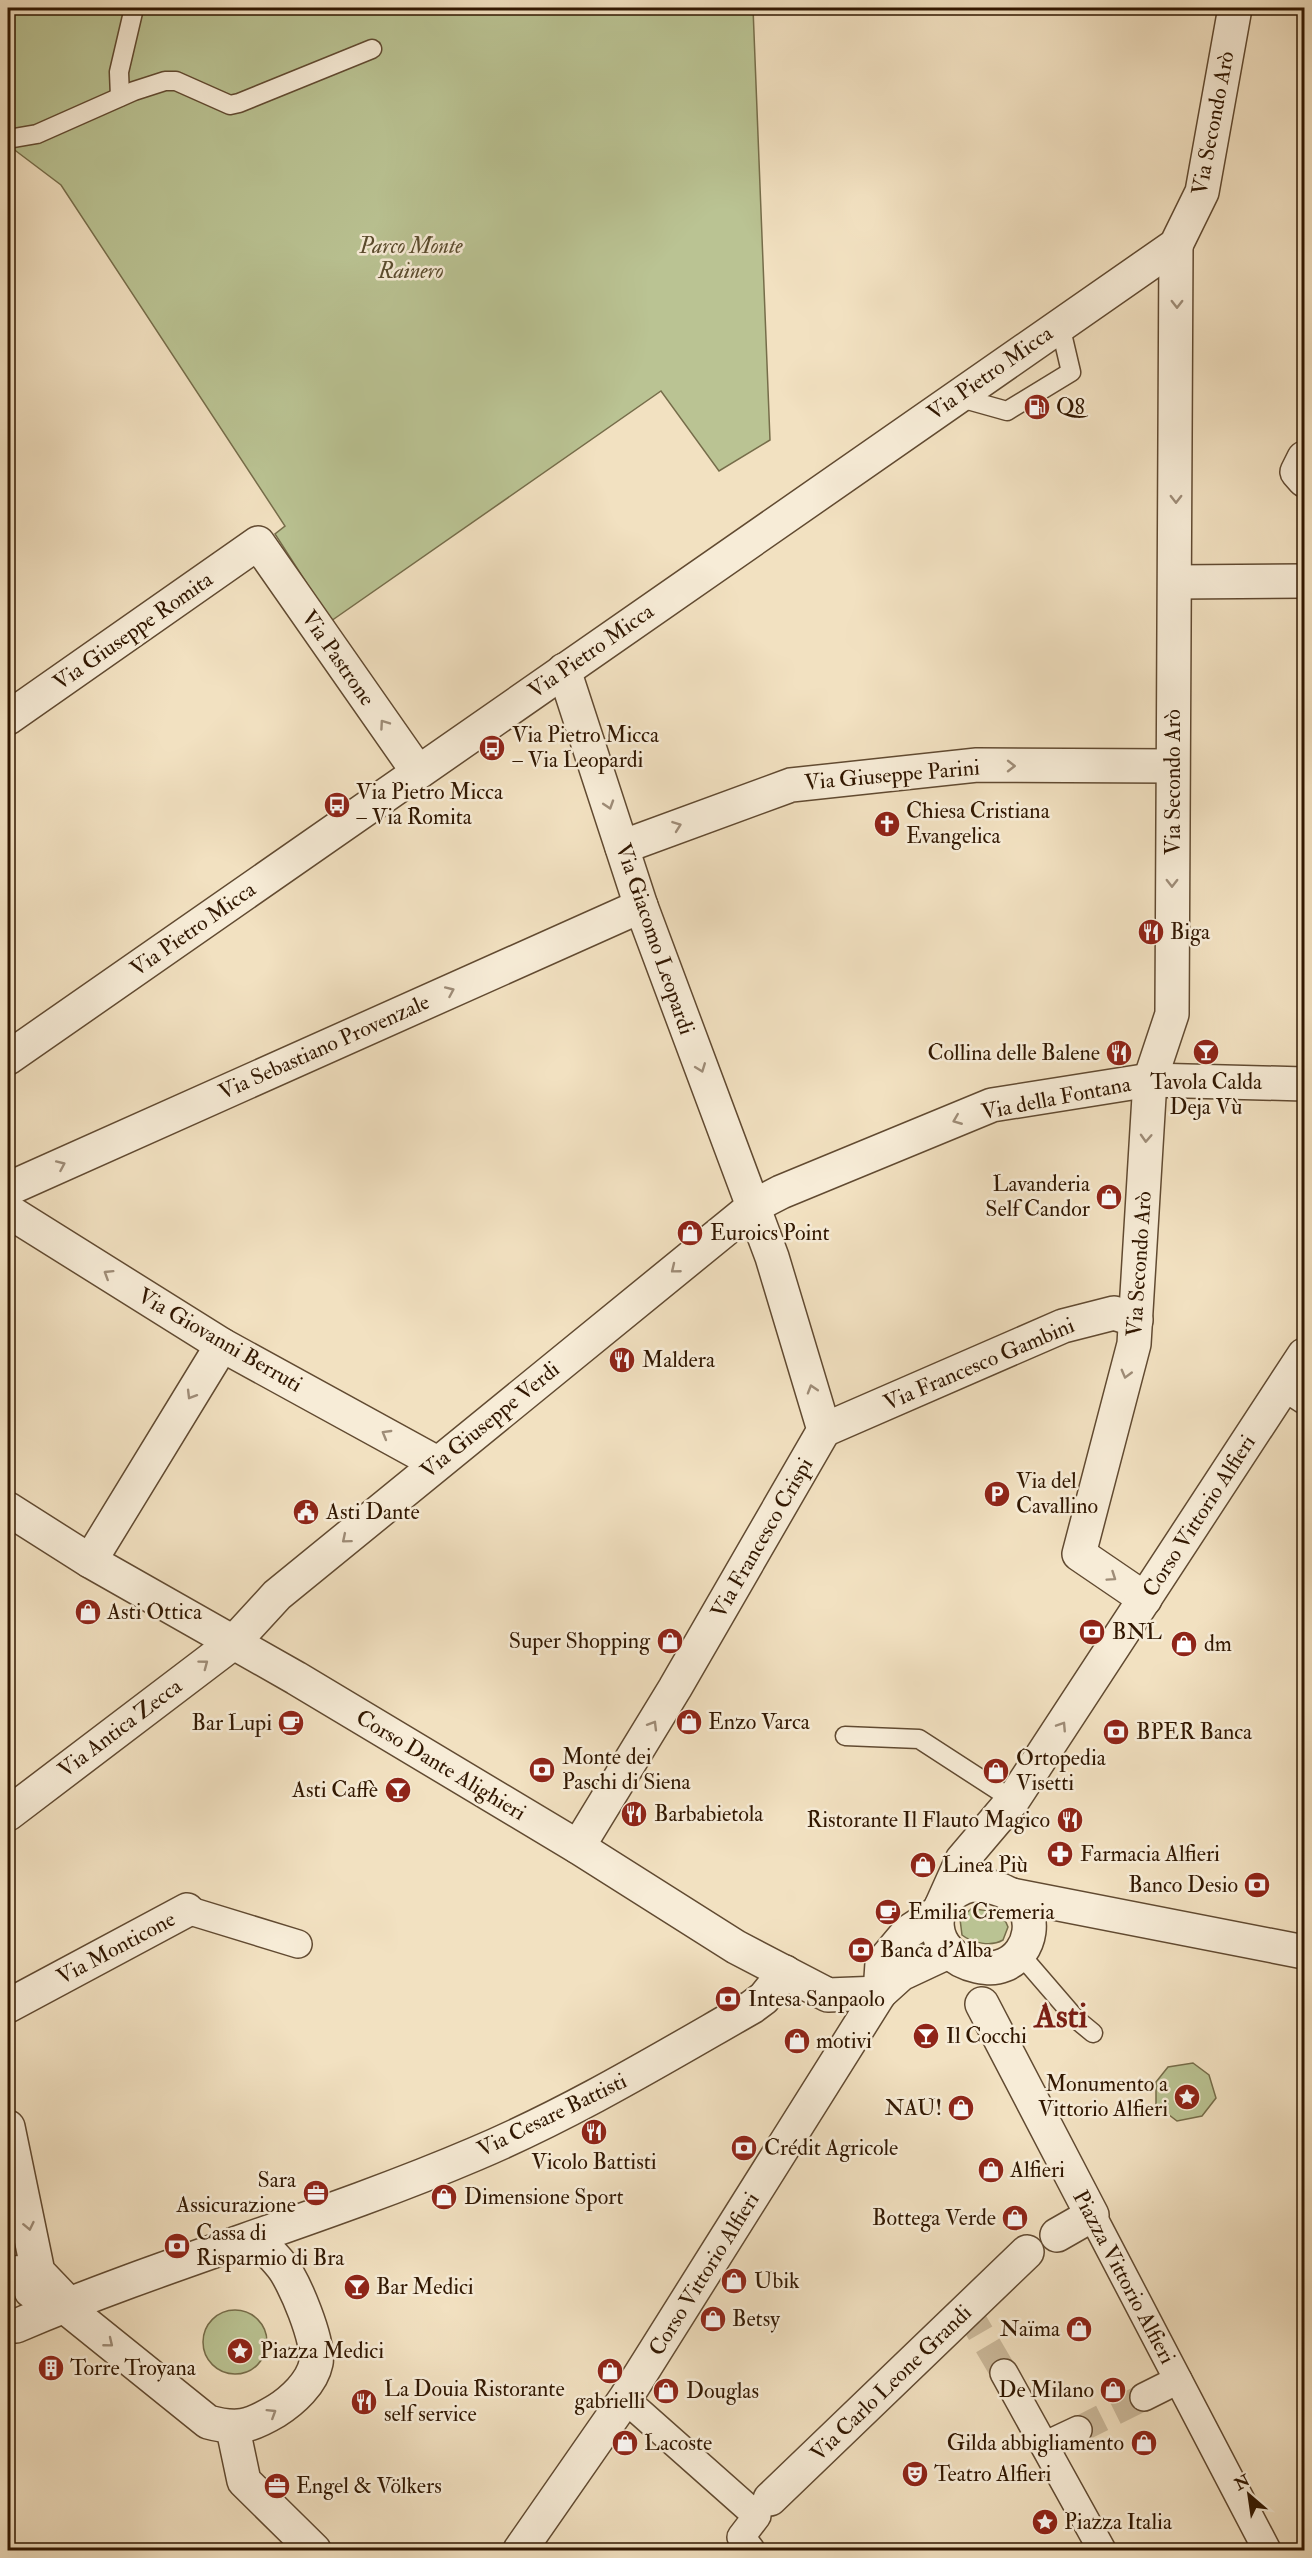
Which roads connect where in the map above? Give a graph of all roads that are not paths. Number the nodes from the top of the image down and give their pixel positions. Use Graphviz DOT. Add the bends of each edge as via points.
graph roads {
  1 [pos="134,8"];
  2 [pos="1235,8"];
  3 [pos="372,49"];
  4 [pos="120,97"];
  5 [pos="8,139"];
  6 [pos="1176,245"];
  7 [pos="1060,325"];
  8 [pos="957,397"];
  9 [pos="1305,458"];
  10 [pos="1305,480"];
  11 [pos="258,543"];
  12 [pos="1305,581"];
  13 [pos="1175,582"];
  14 [pos="564,670"];
  15 [pos="8,718"];
  16 [pos="1172,766"];
  17 [pos="418,772"];
  18 [pos="622,847"];
  19 [pos="640,906"];
  20 [pos="8,1058"];
  21 [pos="1150,1080"];
  22 [pos="1305,1084"];
  23 [pos="8,1189"];
  24 [pos="753,1206"];
  25 [pos="8,1211"];
  26 [pos="1136,1320"];
  27 [pos="222,1345"];
  28 [pos="1305,1355"];
  29 [pos="1294,1393"];
  30 [pos="824,1430"];
  31 [pos="437,1463"];
  32 [pos="8,1509"];
  33 [pos="90,1561"];
  34 [pos="1145,1599"];
  35 [pos="233,1642"];
  36 [pos="845,1736"];
  37 [pos="1014,1800"];
  38 [pos="8,1814"];
  39 [pos="993,1826"];
  40 [pos="578,1847"];
  41 [pos="1002,1891"];
  42 [pos="187,1910"];
  43 [pos="940,1910"];
  44 [pos="1104,1913"];
  45 [pos="298,1944"];
  46 [pos="1023,1949"];
  47 [pos="1305,1952"];
  48 [pos="952,1956"];
  49 [pos="991,1969"];
  50 [pos="785,1972"];
  51 [pos="880,1993"];
  52 [pos="982,2004"];
  53 [pos="8,2006"];
  54 [pos="1093,2033"];
  55 [pos="8,2127"];
  56 [pos="1092,2215"];
  57 [pos="1057,2235"];
  58 [pos="256,2238"];
  59 [pos="1027,2252"];
  60 [pos="23,2272"];
  61 [pos="64,2306"];
  62 [pos="10,2328"];
  63 [pos="1004,2373"];
  64 [pos="1178,2380"];
  65 [pos="1144,2397"];
  66 [pos="625,2399"];
  67 [pos="233,2429"];
  68 [pos="1078,2430"];
  69 [pos="1046,2445"];
  70 [pos="763,2507"];
  71 [pos="314,2550"];
  72 [pos="520,2550"];
  73 [pos="751,2550"];
  74 [pos="1102,2550"];
  75 [pos="1267,2550"];
  1 -- 4 [label="lane" via="119,72"];
  2 -- 6 [label="street, Via Secondo Arò" via="1202,192"];
  3 -- 4 [label="lane" via="230,105 176,81 165,81"];
  4 -- 5 [label="lane" via="37,134"];
  6 -- 7 [label="street, Via Pietro Micca"];
  6 -- 13 [label="street, Via Secondo Arò, one-way"];
  7 -- 8 [label="street, Via Pietro Micca"];
  7 -- 8 [label="lane" via="1071,372 1007,411"];
  8 -- 14 [label="street, Via Pietro Micca"];
  9 -- 10 [label="street" via="1297,471"];
  11 -- 15 [label="street, Via Giuseppe Romita"];
  17 -- 11 [label="street, Via Pastrone, one-way"];
  12 -- 13 [label="street"];
  13 -- 16 [label="street, Via Secondo Arò"];
  14 -- 17 [label="street, Via Pietro Micca"];
  14 -- 18 [label="street, Via Giacomo Leopardi, one-way"];
  18 -- 16 [label="street, Via Giuseppe Parini, one-way" via="791,785 977,765"];
  16 -- 21 [label="street, Via Secondo Arò, one-way" via="1172,1014"];
  17 -- 20 [label="street, Via Pietro Micca"];
  18 -- 19 [label="street, Via Giacomo Leopardi"];
  23 -- 19 [label="street, Via Sebastiano Provenzale, one-way"];
  19 -- 24 [label="street, Via Giacomo Leopardi, one-way"];
  21 -- 22 [label="street, Via della Fontana"];
  21 -- 24 [label="street, Via della Fontana, one-way" via="992,1105"];
  21 -- 26 [label="street, Via Secondo Arò, one-way"];
  30 -- 24 [label="street, one-way"];
  24 -- 31 [label="street, Via Giuseppe Verdi, one-way"];
  27 -- 25 [label="street, Via Giovanni Berruti, one-way"];
  26 -- 30 [label="street, Via Francesco Gambini" via="1114,1313 1063,1326"];
  26 -- 34 [label="street, Via Secondo Arò, one-way" via="1134,1344 1079,1554"];
  31 -- 27 [label="street, Via Giovanni Berruti, one-way"];
  27 -- 33 [label="street, one-way"];
  28 -- 29 [label="street, Corso Vittorio Alfieri"];
  29 -- 34 [label="street, Corso Vittorio Alfieri"];
  40 -- 30 [label="street, Via Francesco Crispi, one-way"];
  31 -- 35 [label="street, Via Giuseppe Verdi, one-way" via="278,1595"];
  32 -- 33 [label="street, Corso Dante Alighieri"];
  33 -- 35 [label="street, Corso Dante Alighieri"];
  37 -- 34 [label="street, Corso Vittorio Alfieri, one-way"];
  38 -- 35 [label="street, Via Antica Zecca, one-way"];
  35 -- 40 [label="street, Corso Dante Alighieri"];
  36 -- 37 [label="lane" via="919,1739"];
  37 -- 39 [label="street, Corso Vittorio Alfieri"];
  39 -- 41 [label="street, Corso Vittorio Alfieri" via="986,1856"];
  39 -- 43 [label="street, Corso Vittorio Alfieri" via="962,1860"];
  40 -- 50 [label="street, Corso Dante Alighieri" via="736,1947"];
  41 -- 43 [label="street" via="982,1885 961,1888 952,1893"];
  41 -- 44 [label="street"];
  41 -- 46 [label="street" via="1026,1912 1029,1934"];
  42 -- 45 [label="street, Via Monticone"];
  42 -- 53 [label="street, Via Monticone"];
  43 -- 48 [label="street" via="938,1933"];
  43 -- 51 [label="street, Corso Vittorio Alfieri" via="908,1932 882,1963"];
  44 -- 46 [label="street" via="1060,1924"];
  44 -- 47 [label="street"];
  46 -- 49 [label="street" via="1012,1961"];
  46 -- 54 [label="lane" via="1076,2019"];
  48 -- 49 [label="street"];
  48 -- 51 [label="street, Corso Vittorio Alfieri" via="901,1974"];
  48 -- 52 [label="street, Piazza Vittorio Alfieri"];
  49 -- 52 [label="street"];
  50 -- 51 [label="street, Corso Dante Alighieri" via="828,1995"];
  50 -- 58 [label="street, Via Cesare Battisti" via="752,2007 584,2103 476,2154"];
  51 -- 66 [label="street, Corso Vittorio Alfieri"];
  52 -- 56 [label="street, Piazza Vittorio Alfieri"];
  55 -- 60 [label="street, one-way"];
  56 -- 57 [label="street"];
  56 -- 64 [label="street, Piazza Vittorio Alfieri"];
  58 -- 61 [label="street"];
  67 -- 58 [label="street, one-way" via="258,2422 290,2403 306,2384 316,2363 315,2341 287,2275"];
  59 -- 70 [label="street, Via Carlo Leone Grandi"];
  60 -- 61 [label="street" via="61,2296"];
  60 -- 62 [label="street"];
  61 -- 62 [label="street"];
  61 -- 67 [label="street, one-way" via="207,2422"];
  63 -- 69 [label="street"];
  64 -- 65 [label="street"];
  64 -- 75 [label="street, Piazza Vittorio Alfieri"];
  66 -- 70 [label="street"];
  66 -- 72 [label="street, Corso Vittorio Alfieri"];
  67 -- 71 [label="street" via="244,2481"];
  68 -- 69 [label="street"];
  69 -- 74 [label="street"];
  70 -- 73 [label="street" via="741,2537"];
}
